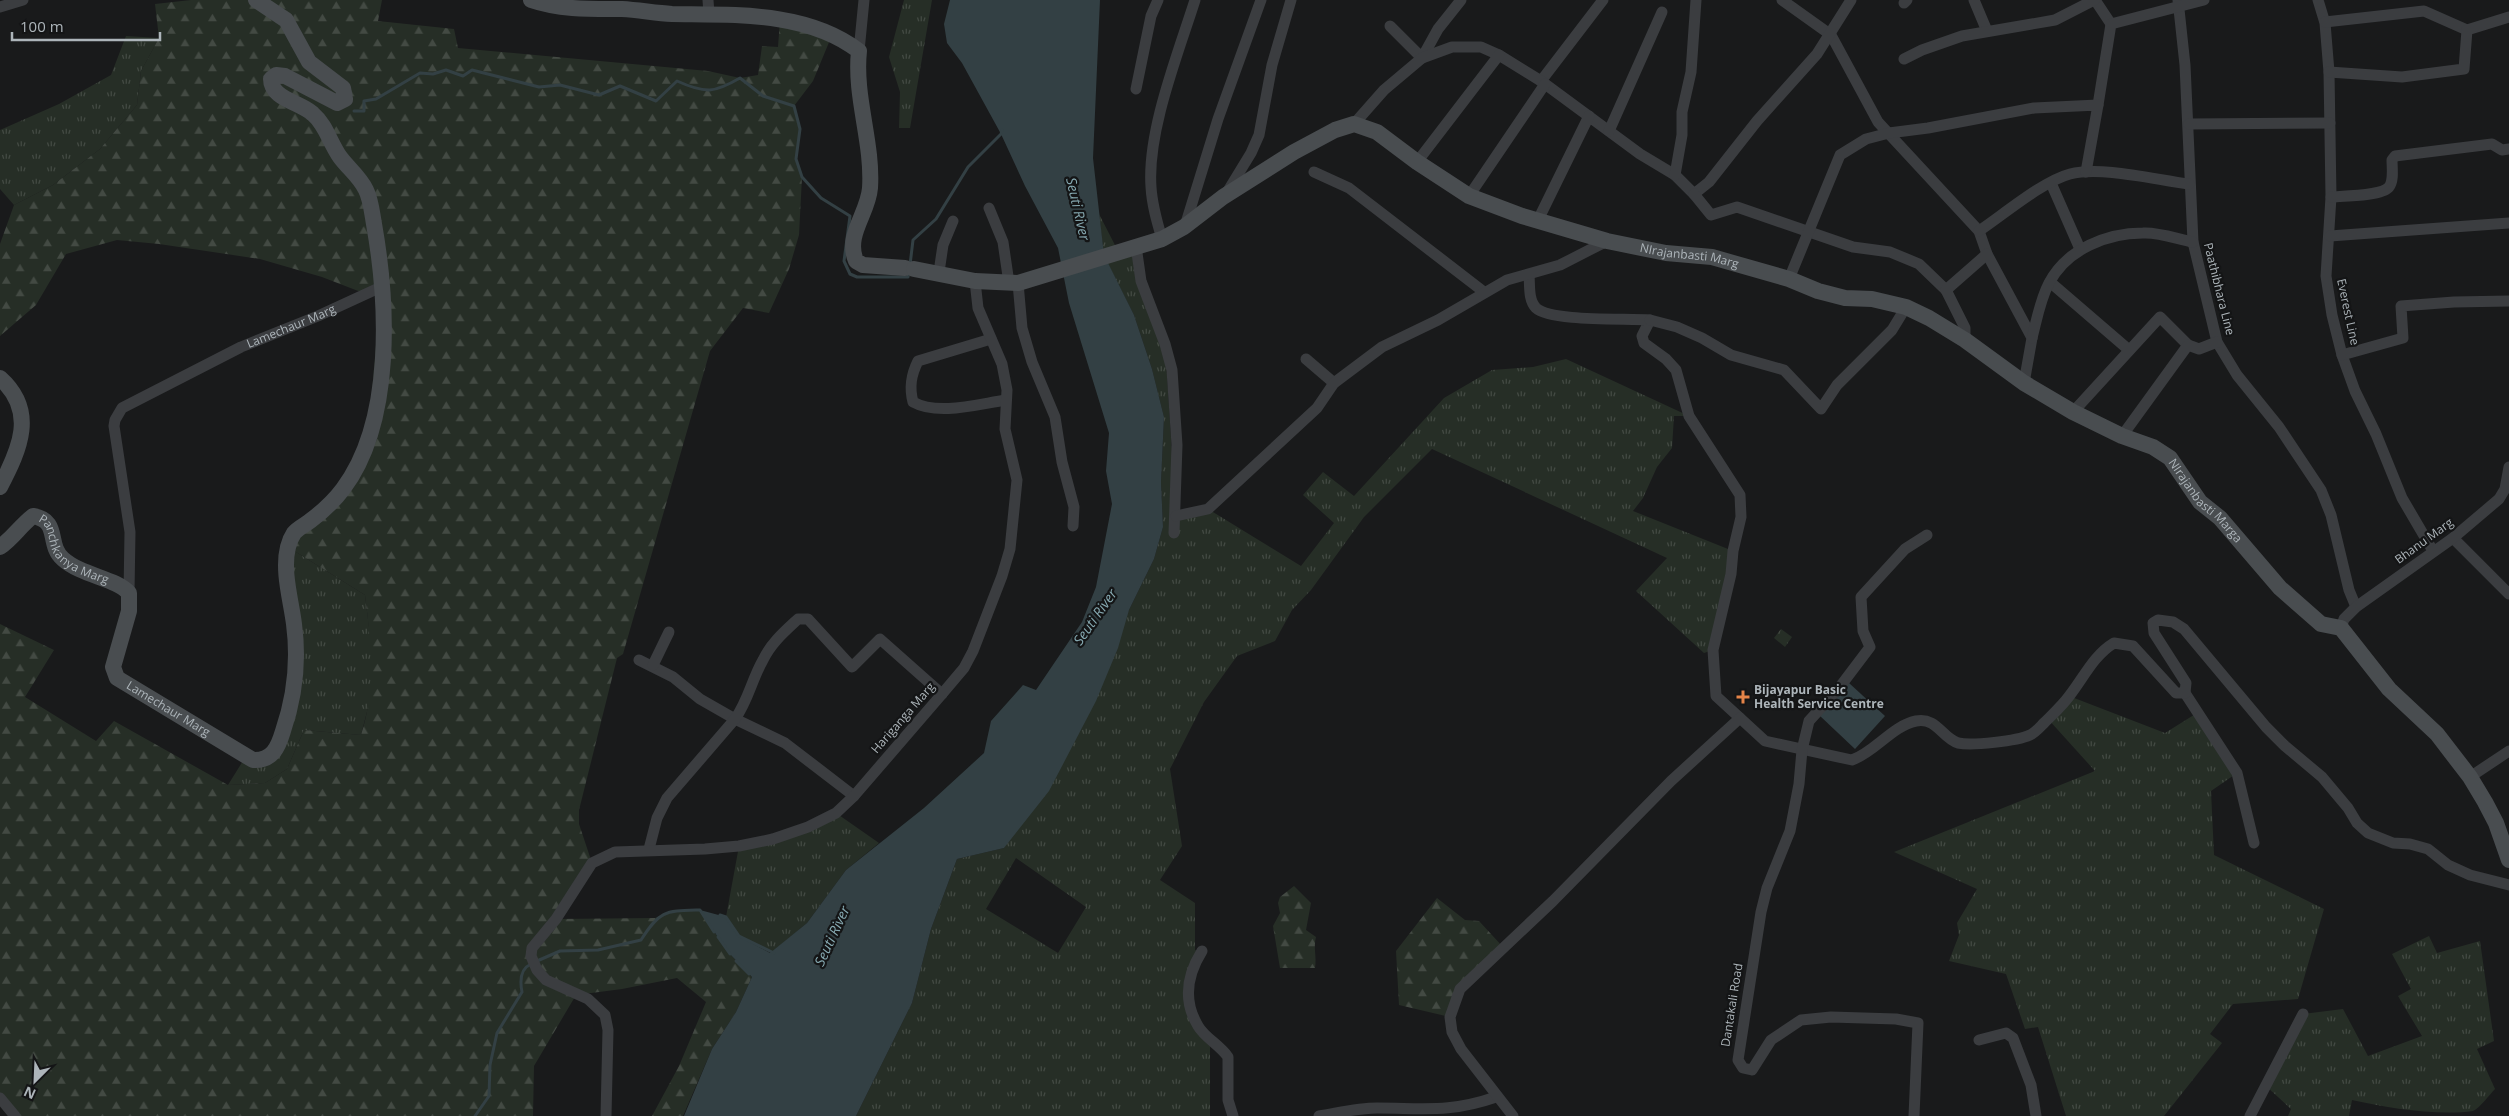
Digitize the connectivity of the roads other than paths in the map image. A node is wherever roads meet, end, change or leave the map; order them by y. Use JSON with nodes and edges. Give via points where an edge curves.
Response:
{"nodes":[{"id":1,"x":22,"y":0,"type":"edge"},
{"id":2,"x":256,"y":0,"type":"edge"},
{"id":3,"x":531,"y":0,"type":"edge"},
{"id":4,"x":864,"y":0,"type":"edge"},
{"id":5,"x":1158,"y":0,"type":"edge"},
{"id":6,"x":1195,"y":0,"type":"edge"},
{"id":7,"x":1261,"y":0,"type":"edge"},
{"id":8,"x":1291,"y":0,"type":"edge"},
{"id":9,"x":1461,"y":0,"type":"edge"},
{"id":10,"x":1603,"y":0,"type":"edge"},
{"id":11,"x":1696,"y":0,"type":"edge"},
{"id":12,"x":1782,"y":0,"type":"edge"},
{"id":13,"x":1851,"y":0,"type":"edge"},
{"id":14,"x":1974,"y":0,"type":"edge"},
{"id":15,"x":2095,"y":0,"type":"edge"},
{"id":16,"x":2204,"y":0,"type":"edge"},
{"id":17,"x":2318,"y":0,"type":"edge"},
{"id":18,"x":2179,"y":4,"type":"edge"},
{"id":19,"x":0,"y":7,"type":"edge"},
{"id":20,"x":708,"y":7,"type":"edge"},
{"id":21,"x":1662,"y":12,"type":"dead end"},
{"id":22,"x":2509,"y":17,"type":"edge"},
{"id":23,"x":2325,"y":22,"type":"junction"},
{"id":24,"x":2111,"y":24,"type":"junction"},
{"id":25,"x":1390,"y":26,"type":"dead end"},
{"id":26,"x":2467,"y":30,"type":"junction"},
{"id":27,"x":1987,"y":31,"type":"junction"},
{"id":28,"x":1831,"y":35,"type":"junction"},
{"id":29,"x":860,"y":51,"type":"junction"},
{"id":30,"x":1499,"y":55,"type":"junction"},
{"id":31,"x":1422,"y":58,"type":"junction"},
{"id":32,"x":1904,"y":59,"type":"dead end"},
{"id":33,"x":2329,"y":72,"type":"junction"},
{"id":34,"x":1543,"y":83,"type":"junction"},
{"id":35,"x":1136,"y":89,"type":"dead end"},
{"id":36,"x":2098,"y":105,"type":"junction"},
{"id":37,"x":1589,"y":116,"type":"junction"},
{"id":38,"x":2330,"y":123,"type":"junction"},
{"id":39,"x":1354,"y":124,"type":"junction"},
{"id":40,"x":2188,"y":124,"type":"junction"},
{"id":41,"x":1609,"y":131,"type":"junction"},
{"id":42,"x":1889,"y":133,"type":"junction"},
{"id":43,"x":2509,"y":149,"type":"edge"},
{"id":44,"x":1417,"y":162,"type":"junction"},
{"id":45,"x":1314,"y":172,"type":"dead end"},
{"id":46,"x":2086,"y":172,"type":"junction"},
{"id":47,"x":1675,"y":175,"type":"junction"},
{"id":48,"x":2051,"y":182,"type":"junction"},
{"id":49,"x":2189,"y":184,"type":"junction"},
{"id":50,"x":1694,"y":194,"type":"junction"},
{"id":51,"x":1469,"y":196,"type":"junction"},
{"id":52,"x":1223,"y":197,"type":"junction"},
{"id":53,"x":2331,"y":197,"type":"junction"},
{"id":54,"x":989,"y":208,"type":"dead end"},
{"id":55,"x":1538,"y":220,"type":"junction"},
{"id":56,"x":953,"y":221,"type":"dead end"},
{"id":57,"x":2509,"y":224,"type":"edge"},
{"id":58,"x":1184,"y":228,"type":"junction"},
{"id":59,"x":1979,"y":231,"type":"junction"},
{"id":60,"x":1809,"y":232,"type":"junction"},
{"id":61,"x":2330,"y":236,"type":"junction"},
{"id":62,"x":1162,"y":239,"type":"junction"},
{"id":63,"x":1607,"y":241,"type":"junction"},
{"id":64,"x":2193,"y":242,"type":"junction"},
{"id":65,"x":1136,"y":246,"type":"junction"},
{"id":66,"x":2080,"y":249,"type":"junction"},
{"id":67,"x":1987,"y":254,"type":"junction"},
{"id":68,"x":939,"y":272,"type":"junction"},
{"id":69,"x":1529,"y":275,"type":"junction"},
{"id":70,"x":1789,"y":279,"type":"junction"},
{"id":71,"x":975,"y":281,"type":"junction"},
{"id":72,"x":1019,"y":282,"type":"junction"},
{"id":73,"x":2050,"y":282,"type":"junction"},
{"id":74,"x":381,"y":287,"type":"junction"},
{"id":75,"x":1946,"y":290,"type":"junction"},
{"id":76,"x":1484,"y":292,"type":"junction"},
{"id":77,"x":2509,"y":301,"type":"edge"},
{"id":78,"x":1906,"y":307,"type":"junction"},
{"id":79,"x":1650,"y":320,"type":"junction"},
{"id":80,"x":2032,"y":338,"type":"junction"},
{"id":81,"x":991,"y":339,"type":"junction"},
{"id":82,"x":1965,"y":340,"type":"junction"},
{"id":83,"x":2217,"y":342,"type":"junction"},
{"id":84,"x":2188,"y":344,"type":"junction"},
{"id":85,"x":2129,"y":350,"type":"junction"},
{"id":86,"x":2342,"y":355,"type":"junction"},
{"id":87,"x":1306,"y":359,"type":"dead end"},
{"id":88,"x":0,"y":378,"type":"edge"},
{"id":89,"x":1334,"y":383,"type":"junction"},
{"id":90,"x":2024,"y":383,"type":"junction"},
{"id":91,"x":1006,"y":400,"type":"junction"},
{"id":92,"x":2073,"y":412,"type":"junction"},
{"id":93,"x":2122,"y":436,"type":"junction"},
{"id":94,"x":2509,"y":467,"type":"edge"},
{"id":95,"x":0,"y":486,"type":"edge"},
{"id":96,"x":1176,"y":516,"type":"junction"},
{"id":97,"x":1073,"y":526,"type":"dead end"},
{"id":98,"x":1174,"y":533,"type":"dead end"},
{"id":99,"x":1926,"y":535,"type":"dead end"},
{"id":100,"x":2453,"y":538,"type":"junction"},
{"id":101,"x":0,"y":547,"type":"edge"},
{"id":102,"x":2433,"y":551,"type":"junction"},
{"id":103,"x":129,"y":593,"type":"junction"},
{"id":104,"x":2509,"y":594,"type":"edge"},
{"id":105,"x":2356,"y":607,"type":"junction"},
{"id":106,"x":2340,"y":628,"type":"junction"},
{"id":107,"x":669,"y":632,"type":"dead end"},
{"id":108,"x":639,"y":660,"type":"dead end"},
{"id":109,"x":653,"y":665,"type":"junction"},
{"id":110,"x":2185,"y":693,"type":"junction"},
{"id":111,"x":942,"y":694,"type":"junction"},
{"id":112,"x":1740,"y":718,"type":"junction"},
{"id":113,"x":735,"y":719,"type":"junction"},
{"id":114,"x":1802,"y":750,"type":"junction"},
{"id":115,"x":2509,"y":751,"type":"edge"},
{"id":116,"x":2470,"y":777,"type":"junction"},
{"id":117,"x":854,"y":796,"type":"junction"},
{"id":118,"x":2254,"y":843,"type":"dead end"},
{"id":119,"x":649,"y":849,"type":"junction"},
{"id":120,"x":2509,"y":860,"type":"edge"},
{"id":121,"x":2509,"y":885,"type":"edge"},
{"id":122,"x":1202,"y":952,"type":"dead end"},
{"id":123,"x":2303,"y":1014,"type":"dead end"},
{"id":124,"x":1979,"y":1040,"type":"dead end"},
{"id":125,"x":1496,"y":1097,"type":"junction"},
{"id":126,"x":0,"y":1098,"type":"edge"},
{"id":127,"x":15,"y":1116,"type":"edge"},
{"id":128,"x":606,"y":1116,"type":"edge"},
{"id":129,"x":1233,"y":1116,"type":"edge"},
{"id":130,"x":1319,"y":1116,"type":"edge"},
{"id":131,"x":1513,"y":1116,"type":"edge"},
{"id":132,"x":1914,"y":1116,"type":"edge"},
{"id":133,"x":2036,"y":1116,"type":"edge"},
{"id":134,"x":2250,"y":1116,"type":"edge"}],
"edges":[{"from":1,"to":19,"type":"street"},
{"from":2,"to":74,"type":"street","name":"Lamechaur Marg","via":[[286,20],[310,62],[343,88],[345,99],[337,103],[285,76],[276,75],[271,79],[275,93],[314,114],[339,155],[367,191]]},
{"from":3,"to":20,"type":"street","via":[[571,8]]},
{"from":4,"to":29,"type":"street"},
{"from":5,"to":35,"type":"street","via":[[1151,16]]},
{"from":6,"to":62,"type":"street","via":[[1156,127],[1151,162],[1153,211]]},
{"from":7,"to":58,"type":"street","via":[[1218,119]]},
{"from":8,"to":52,"type":"street","via":[[1272,65],[1259,135]]},
{"from":9,"to":31,"type":"street","via":[[1438,29]]},
{"from":10,"to":34,"type":"street"},
{"from":11,"to":47,"type":"street","via":[[1691,72],[1682,112],[1682,135]]},
{"from":12,"to":28,"type":"street"},
{"from":13,"to":28,"type":"street"},
{"from":14,"to":27,"type":"street"},
{"from":15,"to":24,"type":"street"},
{"from":15,"to":27,"type":"street","via":[[2055,20]]},
{"from":16,"to":18,"type":"street"},
{"from":17,"to":23,"type":"street","name":"Everest Line"},
{"from":18,"to":24,"type":"street"},
{"from":18,"to":40,"type":"street","name":"Paathibhara Line"},
{"from":20,"to":29,"type":"street","via":[[821,30]]},
{"from":21,"to":41,"type":"street"},
{"from":22,"to":26,"type":"street"},
{"from":23,"to":26,"type":"street","via":[[2424,11]]},
{"from":23,"to":33,"type":"street","name":"Everest Line"},
{"from":24,"to":36,"type":"street"},
{"from":25,"to":31,"type":"street"},
{"from":26,"to":33,"type":"street","via":[[2464,69],[2402,77]]},
{"from":27,"to":32,"type":"street","via":[[1962,36]]},
{"from":28,"to":42,"type":"street","via":[[1878,122]]},
{"from":28,"to":50,"type":"street","via":[[1709,182]]},
{"from":29,"to":68,"type":"street","via":[[857,72],[870,167],[870,190],[853,238],[853,253],[856,261],[864,264]]},
{"from":30,"to":31,"type":"street","via":[[1481,48],[1452,47]]},
{"from":30,"to":34,"type":"street"},
{"from":30,"to":44,"type":"street"},
{"from":31,"to":39,"type":"street","via":[[1384,90]]},
{"from":33,"to":38,"type":"street","name":"Everest Line"},
{"from":34,"to":37,"type":"street"},
{"from":34,"to":51,"type":"street"},
{"from":36,"to":42,"type":"street","via":[[2034,108]]},
{"from":36,"to":46,"type":"street"},
{"from":37,"to":41,"type":"street"},
{"from":37,"to":55,"type":"street"},
{"from":38,"to":40,"type":"street"},
{"from":38,"to":53,"type":"street","name":"Everest Line"},
{"from":39,"to":44,"type":"street","name":"NIrajanbasti Marg","via":[[1377,132]]},
{"from":39,"to":52,"type":"street","via":[[1335,130],[1294,152]]},
{"from":40,"to":49,"type":"street","name":"Paathibhara Line"},
{"from":41,"to":47,"type":"street"},
{"from":42,"to":59,"type":"street"},
{"from":42,"to":60,"type":"street","via":[[1866,139],[1840,155]]},
{"from":43,"to":53,"type":"street","via":[[2502,150],[2492,144],[2396,156],[2392,160],[2392,180],[2388,188],[2381,192]]},
{"from":44,"to":51,"type":"street","name":"NIrajanbasti Marg"},
{"from":45,"to":76,"type":"street","via":[[1349,188]]},
{"from":46,"to":48,"type":"street"},
{"from":46,"to":49,"type":"street"},
{"from":47,"to":50,"type":"street"},
{"from":48,"to":59,"type":"street"},
{"from":48,"to":66,"type":"street"},
{"from":49,"to":64,"type":"street","name":"Paathibhara Line"},
{"from":50,"to":60,"type":"street","via":[[1711,215],[1737,207]]},
{"from":51,"to":55,"type":"street","name":"NIrajanbasti Marg"},
{"from":52,"to":58,"type":"street"},
{"from":53,"to":61,"type":"street","name":"Everest Line"},
{"from":54,"to":72,"type":"street"},
{"from":55,"to":63,"type":"street","name":"NIrajanbasti Marg"},
{"from":56,"to":68,"type":"street","via":[[943,246]]},
{"from":57,"to":61,"type":"street"},
{"from":58,"to":62,"type":"street"},
{"from":59,"to":67,"type":"street"},
{"from":60,"to":70,"type":"street"},
{"from":60,"to":75,"type":"street","via":[[1853,248],[1890,252],[1919,264]]},
{"from":61,"to":86,"type":"street","name":"Everest Line","via":[[2326,276]]},
{"from":62,"to":65,"type":"street"},
{"from":63,"to":69,"type":"street","via":[[1560,265]]},
{"from":63,"to":70,"type":"street","name":"NIrajanbasti Marg","via":[[1666,253],[1712,257]]},
{"from":64,"to":66,"type":"street","via":[[2145,232],[2120,235]]},
{"from":64,"to":83,"type":"street","name":"Paathibhara Line"},
{"from":65,"to":72,"type":"street"},
{"from":65,"to":96,"type":"street","via":[[1141,280],[1166,344],[1172,370],[1177,445]]},
{"from":66,"to":73,"type":"street"},
{"from":67,"to":75,"type":"street"},
{"from":67,"to":80,"type":"street"},
{"from":68,"to":71,"type":"street"},
{"from":69,"to":76,"type":"street","via":[[1507,280]]},
{"from":69,"to":79,"type":"street","via":[[1531,298],[1536,308],[1548,314]]},
{"from":70,"to":78,"type":"street","name":"NIrajanbasti Marg","via":[[1844,298],[1872,299]]},
{"from":71,"to":72,"type":"street"},
{"from":71,"to":81,"type":"street","name":"Hariganga Marg","via":[[978,308]]},
{"from":72,"to":97,"type":"street","via":[[1022,328],[1055,417],[1074,507]]},
{"from":73,"to":80,"type":"street"},
{"from":73,"to":85,"type":"street"},
{"from":74,"to":103,"type":"street","name":"Lamechaur Marg","via":[[242,347],[122,408],[114,426],[130,532]]},
{"from":74,"to":103,"type":"street","name":"Lamechaur Marg","via":[[384,348],[376,409],[368,438],[344,488],[326,509],[294,532],[288,547],[296,684],[279,744],[268,758],[253,760],[117,678],[112,667],[129,611]]},
{"from":75,"to":82,"type":"street","via":[[1965,328]]},
{"from":76,"to":89,"type":"street","via":[[1438,320],[1382,346]]},
{"from":77,"to":86,"type":"street","via":[[2401,306],[2403,338]]},
{"from":78,"to":79,"type":"street","via":[[1882,341],[1836,385],[1821,409],[1784,370],[1731,355],[1677,327]]},
{"from":78,"to":82,"type":"street","name":"NIrajanbasti Marg"},
{"from":79,"to":112,"type":"street","via":[[1642,336],[1644,343],[1676,370],[1689,416],[1740,495],[1731,574],[1713,650],[1716,696]]},
{"from":80,"to":90,"type":"street"},
{"from":81,"to":91,"type":"street","name":"Hariganga Marg","via":[[1002,364]]},
{"from":81,"to":91,"type":"street","via":[[918,361],[911,374],[910,392],[913,402],[923,408]]},
{"from":82,"to":90,"type":"street","name":"NIrajanbasti Marg"},
{"from":83,"to":84,"type":"street","via":[[2199,349]]},
{"from":83,"to":105,"type":"street","name":"Paathibhara Line","via":[[2237,375],[2279,427],[2321,490]]},
{"from":84,"to":85,"type":"street","via":[[2160,317]]},
{"from":84,"to":93,"type":"street"},
{"from":85,"to":92,"type":"street"},
{"from":86,"to":102,"type":"street","name":"Everest Line","via":[[2402,498]]},
{"from":87,"to":89,"type":"street"},
{"from":88,"to":95,"type":"street","via":[[11,388],[23,421],[19,446]]},
{"from":89,"to":96,"type":"street","via":[[1317,408],[1208,510]]},
{"from":90,"to":92,"type":"street","name":"NIrajanbasti Marga"},
{"from":91,"to":111,"type":"street","name":"Hariganga Marg","via":[[1005,429],[1017,480],[1010,549],[973,651],[964,668]]},
{"from":92,"to":93,"type":"street","name":"NIrajanbasti Marga"},
{"from":93,"to":106,"type":"street","name":"NIrajanbasti Marga","via":[[2153,446],[2170,458],[2200,502],[2220,518],[2280,588],[2320,624]]},
{"from":94,"to":100,"type":"street","name":"Bhanu Marg","via":[[2506,489],[2499,499]]},
{"from":96,"to":98,"type":"street"},
{"from":99,"to":114,"type":"street","via":[[1905,549],[1861,597],[1863,631],[1870,647],[1809,721]]},
{"from":100,"to":102,"type":"street","name":"Bhanu Marg"},
{"from":100,"to":104,"type":"street"},
{"from":101,"to":103,"type":"street","name":"Panchkanya Marg","via":[[33,516],[43,518],[51,527],[56,552],[66,562]]},
{"from":102,"to":105,"type":"street","name":"Bhanu Marg"},
{"from":105,"to":106,"type":"street","name":"Bhanu Marg"},
{"from":106,"to":116,"type":"street","via":[[2389,690],[2437,734]]},
{"from":107,"to":109,"type":"street"},
{"from":108,"to":109,"type":"street"},
{"from":109,"to":113,"type":"street","via":[[700,699]]},
{"from":110,"to":114,"type":"street","via":[[2176,693],[2133,646],[2114,643],[2101,651],[2069,696],[2031,735],[2014,740],[1959,743],[1931,722],[1918,721],[1906,725],[1866,755],[1852,760]]},
{"from":110,"to":118,"type":"street","via":[[2237,773]]},
{"from":110,"to":121,"type":"street","via":[[2186,683],[2154,633],[2153,623],[2158,620],[2173,622],[2184,629],[2266,727],[2322,777],[2368,833],[2393,843],[2428,850],[2448,865],[2470,875]]},
{"from":111,"to":113,"type":"street","via":[[880,639],[852,667],[808,618],[798,619],[763,659]]},
{"from":111,"to":117,"type":"street","name":"Hariganga Marg"},
{"from":112,"to":114,"type":"street","via":[[1765,741]]},
{"from":112,"to":125,"type":"street","via":[[1671,781],[1460,989],[1450,1017],[1452,1032]]},
{"from":113,"to":117,"type":"street","via":[[785,743]]},
{"from":113,"to":119,"type":"street","via":[[667,798],[657,818]]},
{"from":114,"to":132,"type":"street","name":"Dantakali Road","via":[[1790,832],[1767,888],[1761,912],[1738,1060],[1744,1068],[1752,1070],[1770,1040],[1801,1020],[1896,1018],[1918,1023]]},
{"from":115,"to":116,"type":"street"},
{"from":116,"to":120,"type":"street","via":[[2496,823]]},
{"from":117,"to":119,"type":"street","name":"Hariganga Marg","via":[[836,813],[774,839],[704,849]]},
{"from":119,"to":128,"type":"street","name":"Hariganga Marg","via":[[615,852],[592,863],[556,919],[532,948],[536,970],[555,984],[588,999],[605,1015],[608,1030]]},
{"from":122,"to":129,"type":"street","via":[[1188,981],[1188,994],[1198,1027],[1228,1057],[1228,1100]]},
{"from":123,"to":134,"type":"street"},
{"from":124,"to":133,"type":"street","via":[[2006,1033],[2013,1038],[2031,1085]]},
{"from":125,"to":130,"type":"street","via":[[1439,1110],[1376,1108]]},
{"from":125,"to":131,"type":"street"},
{"from":126,"to":127,"type":"street"}]}
